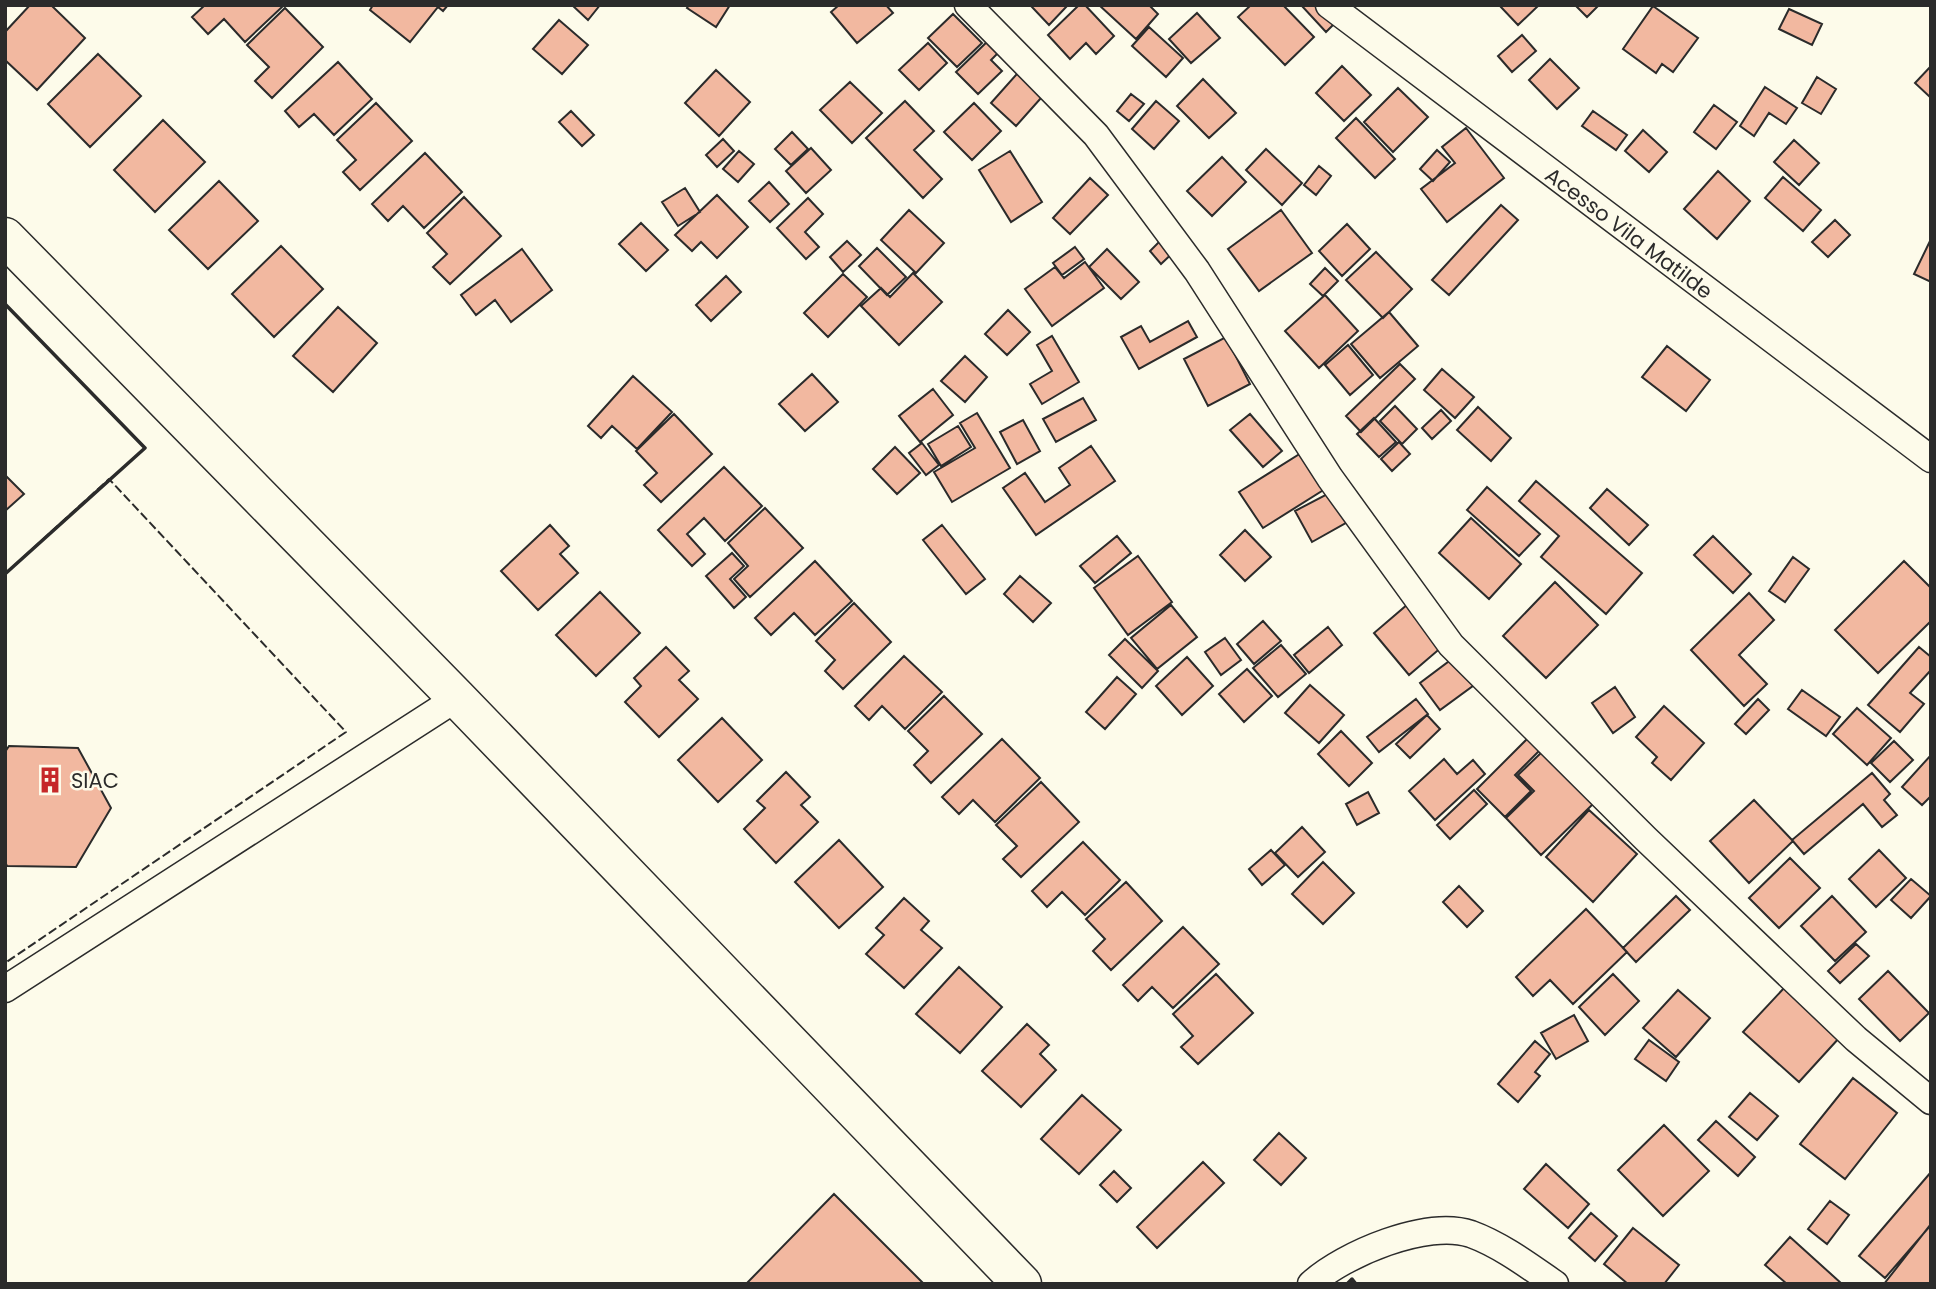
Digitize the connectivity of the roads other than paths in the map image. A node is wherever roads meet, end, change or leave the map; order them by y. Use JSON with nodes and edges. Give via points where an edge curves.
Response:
{"nodes":[{"id":1,"x":968,"y":5,"type":"edge"},
{"id":2,"x":1329,"y":5,"type":"edge"},
{"id":3,"x":5,"y":237,"type":"edge"},
{"id":4,"x":1931,"y":459,"type":"edge"},
{"id":5,"x":457,"y":698,"type":"junction"},
{"id":6,"x":5,"y":989,"type":"edge"},
{"id":7,"x":1931,"y":1101,"type":"edge"},
{"id":8,"x":1022,"y":1284,"type":"edge"},
{"id":9,"x":1311,"y":1284,"type":"edge"},
{"id":10,"x":1555,"y":1284,"type":"edge"}],
"edges":[{"from":1,"to":7,"type":"street","via":[[1096,135],[1197,271],[1330,478],[1451,645],[1856,1039]]},
{"from":2,"to":4,"type":"street","name":"Acesso Vila Matilde"},
{"from":3,"to":5,"type":"main road"},
{"from":5,"to":6,"type":"street"},
{"from":5,"to":8,"type":"main road"},
{"from":9,"to":10,"type":"street","via":[[1372,1247],[1429,1230],[1470,1234]]}]}
